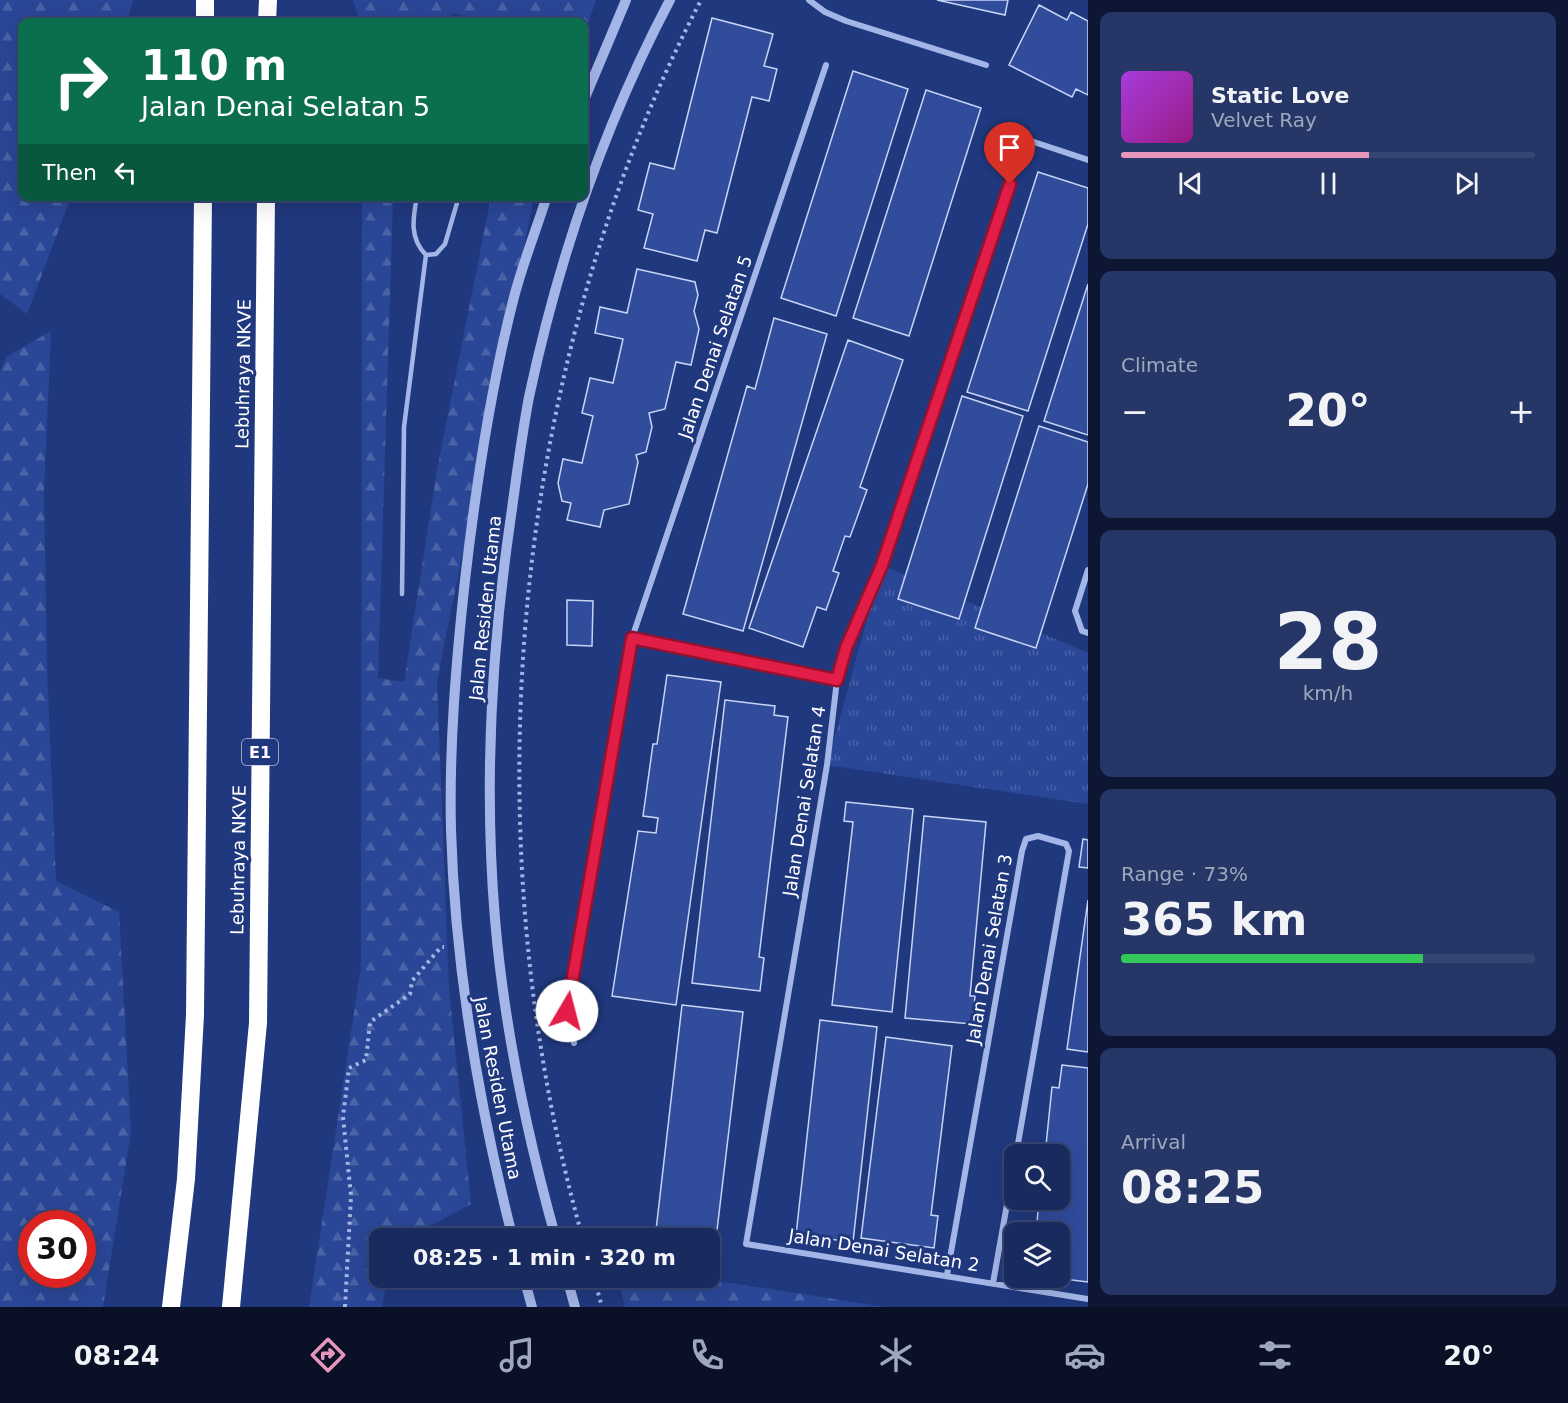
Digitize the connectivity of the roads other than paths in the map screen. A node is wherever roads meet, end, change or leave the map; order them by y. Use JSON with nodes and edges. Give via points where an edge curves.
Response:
{"nodes":[{"id":1,"x":205,"y":0,"type":"edge"},
{"id":2,"x":268,"y":0,"type":"edge"},
{"id":3,"x":626,"y":0,"type":"edge"},
{"id":4,"x":670,"y":0,"type":"edge"},
{"id":5,"x":809,"y":0,"type":"edge"},
{"id":6,"x":205,"y":18,"type":"edge"},
{"id":7,"x":267,"y":18,"type":"edge"},
{"id":8,"x":826,"y":64,"type":"dead end"},
{"id":9,"x":986,"y":65,"type":"dead end"},
{"id":10,"x":588,"y":90,"type":"edge"},
{"id":11,"x":1088,"y":160,"type":"edge"},
{"id":12,"x":588,"y":193,"type":"edge"},
{"id":13,"x":203,"y":201,"type":"edge"},
{"id":14,"x":266,"y":201,"type":"edge"},
{"id":15,"x":416,"y":201,"type":"edge"},
{"id":16,"x":458,"y":201,"type":"edge"},
{"id":17,"x":545,"y":201,"type":"edge"},
{"id":18,"x":585,"y":201,"type":"edge"},
{"id":19,"x":426,"y":255,"type":"junction"},
{"id":20,"x":1088,"y":570,"type":"edge"},
{"id":21,"x":402,"y":594,"type":"dead end"},
{"id":22,"x":1088,"y":633,"type":"edge"},
{"id":23,"x":632,"y":638,"type":"junction"},
{"id":24,"x":837,"y":680,"type":"junction"},
{"id":25,"x":574,"y":1042,"type":"dead end"},
{"id":26,"x":1018,"y":1144,"type":"edge"},
{"id":27,"x":1006,"y":1210,"type":"edge"},
{"id":28,"x":510,"y":1228,"type":"edge"},
{"id":29,"x":553,"y":1228,"type":"edge"},
{"id":30,"x":746,"y":1244,"type":"joint"},
{"id":31,"x":947,"y":1275,"type":"junction"},
{"id":32,"x":993,"y":1283,"type":"junction"},
{"id":33,"x":527,"y":1288,"type":"edge"},
{"id":34,"x":570,"y":1288,"type":"edge"},
{"id":35,"x":1088,"y":1299,"type":"edge"},
{"id":36,"x":171,"y":1307,"type":"edge"},
{"id":37,"x":231,"y":1307,"type":"edge"},
{"id":38,"x":532,"y":1307,"type":"edge"},
{"id":39,"x":575,"y":1307,"type":"edge"}],
"edges":[{"from":1,"to":6,"type":"highway"},
{"from":2,"to":7,"type":"highway"},
{"from":3,"to":10,"type":"street"},
{"from":4,"to":12,"type":"street","name":"Jalan Residen Utama"},
{"from":5,"to":9,"type":"street","via":[[846,21]]},
{"from":8,"to":23,"type":"street","name":"Jalan Denai Selatan 5"},
{"from":11,"to":24,"type":"street","name":"Jalan Denai Selatan 4","via":[[1025,139],[882,565],[846,648]]},
{"from":13,"to":36,"type":"highway","via":[[195,1015],[186,1179]]},
{"from":14,"to":37,"type":"highway","name":"Lebuhraya NKVE","number":"E1","via":[[258,1023]]},
{"from":15,"to":19,"type":"lane","via":[[412,222],[417,246]]},
{"from":16,"to":19,"type":"lane","via":[[445,244],[436,254]]},
{"from":17,"to":28,"type":"street","name":"Jalan Residen Utama","via":[[514,296],[475,495],[455,668],[451,748],[451,831],[463,987]]},
{"from":18,"to":29,"type":"street","name":"Jalan Residen Utama","via":[[555,291],[529,398],[498,606],[491,702],[495,917],[504,994],[523,1105]]},
{"from":19,"to":21,"type":"lane","via":[[404,427]]},
{"from":20,"to":22,"type":"street","via":[[1075,611],[1082,631]]},
{"from":23,"to":24,"type":"street"},
{"from":23,"to":25,"type":"street","name":"Jalan Denai Selatan 5","via":[[571,981],[567,1011]]},
{"from":24,"to":30,"type":"street","name":"Jalan Denai Selatan 4","via":[[827,765]]},
{"from":26,"to":31,"type":"street","name":"Jalan Denai Selatan 3","via":[[1069,851],[1066,844],[1038,836],[1026,839],[1022,851]]},
{"from":27,"to":32,"type":"street"},
{"from":30,"to":31,"type":"street","name":"Jalan Denai Selatan 2"},
{"from":31,"to":32,"type":"street","name":"Jalan Denai Selatan 2"},
{"from":32,"to":35,"type":"street","name":"Jalan Denai Selatan 2"},
{"from":33,"to":38,"type":"street"},
{"from":34,"to":39,"type":"street"}]}
